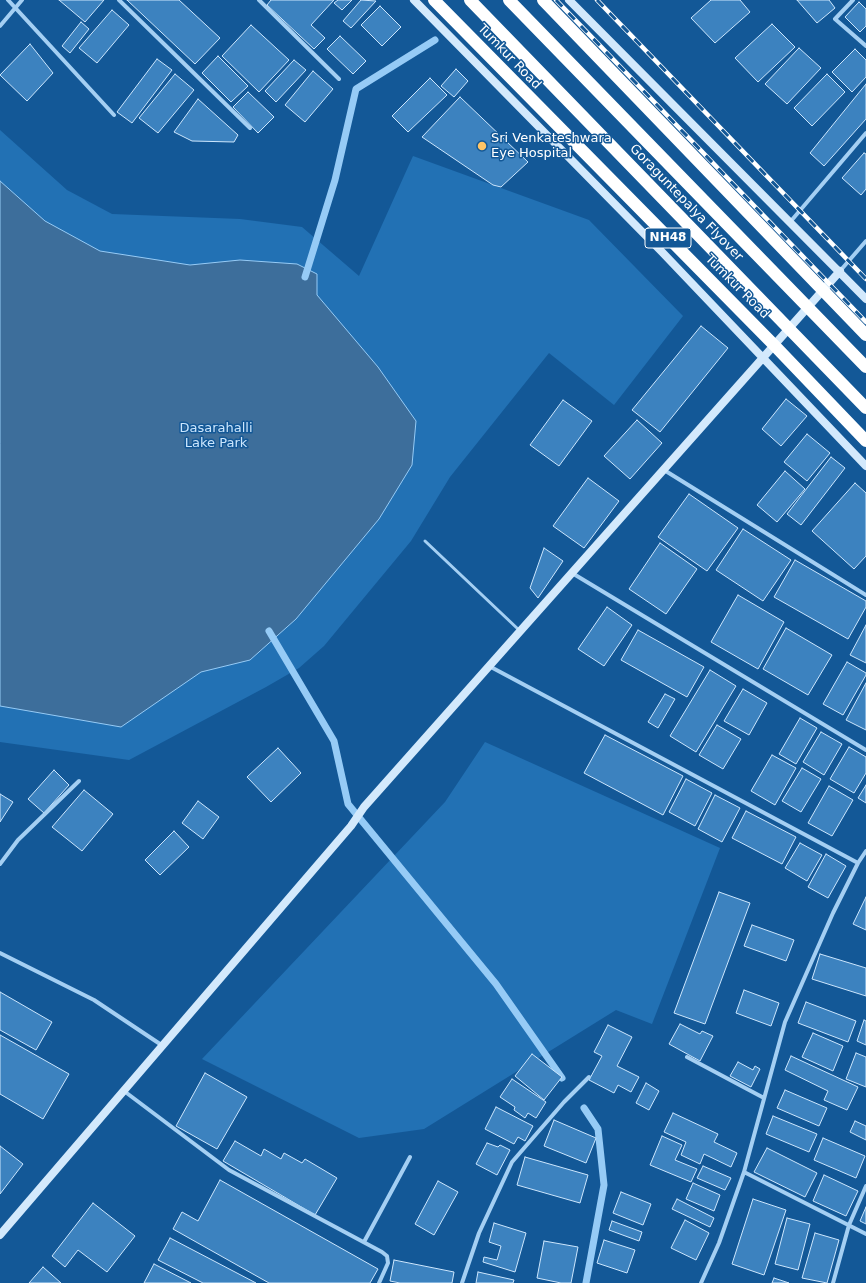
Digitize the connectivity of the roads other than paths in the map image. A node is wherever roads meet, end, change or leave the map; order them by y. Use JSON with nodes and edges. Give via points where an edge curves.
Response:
{"nodes":[{"id":1,"x":8,"y":0,"type":"edge"},
{"id":2,"x":22,"y":0,"type":"edge"},
{"id":3,"x":119,"y":0,"type":"edge"},
{"id":4,"x":259,"y":0,"type":"edge"},
{"id":5,"x":414,"y":0,"type":"edge"},
{"id":6,"x":434,"y":0,"type":"edge"},
{"id":7,"x":470,"y":0,"type":"edge"},
{"id":8,"x":509,"y":0,"type":"edge"},
{"id":9,"x":543,"y":0,"type":"edge"},
{"id":10,"x":569,"y":0,"type":"edge"},
{"id":11,"x":853,"y":0,"type":"edge"},
{"id":12,"x":16,"y":7,"type":"junction"},
{"id":13,"x":0,"y":26,"type":"edge"},
{"id":14,"x":866,"y":46,"type":"edge"},
{"id":15,"x":339,"y":79,"type":"dead end"},
{"id":16,"x":114,"y":115,"type":"dead end"},
{"id":17,"x":250,"y":128,"type":"dead end"},
{"id":18,"x":866,"y":132,"type":"edge"},
{"id":19,"x":791,"y":221,"type":"junction"},
{"id":20,"x":866,"y":241,"type":"edge"},
{"id":21,"x":840,"y":271,"type":"junction"},
{"id":22,"x":822,"y":291,"type":"junction"},
{"id":23,"x":866,"y":299,"type":"edge"},
{"id":24,"x":866,"y":335,"type":"edge"},
{"id":25,"x":774,"y":344,"type":"junction"},
{"id":26,"x":762,"y":358,"type":"junction"},
{"id":27,"x":866,"y":367,"type":"edge"},
{"id":28,"x":866,"y":408,"type":"edge"},
{"id":29,"x":866,"y":441,"type":"edge"},
{"id":30,"x":866,"y":466,"type":"edge"},
{"id":31,"x":663,"y":469,"type":"junction"},
{"id":32,"x":424,"y":541,"type":"dead end"},
{"id":33,"x":572,"y":573,"type":"junction"},
{"id":34,"x":866,"y":596,"type":"edge"},
{"id":35,"x":520,"y":631,"type":"junction"},
{"id":36,"x":489,"y":666,"type":"junction"},
{"id":37,"x":866,"y":750,"type":"edge"},
{"id":38,"x":79,"y":781,"type":"dead end"},
{"id":39,"x":866,"y":851,"type":"edge"},
{"id":40,"x":858,"y":863,"type":"junction"},
{"id":41,"x":0,"y":864,"type":"edge"},
{"id":42,"x":0,"y":953,"type":"edge"},
{"id":43,"x":163,"y":1046,"type":"junction"},
{"id":44,"x":687,"y":1057,"type":"dead end"},
{"id":45,"x":589,"y":1077,"type":"dead end"},
{"id":46,"x":124,"y":1091,"type":"junction"},
{"id":47,"x":764,"y":1098,"type":"junction"},
{"id":48,"x":410,"y":1158,"type":"dead end"},
{"id":49,"x":744,"y":1172,"type":"junction"},
{"id":50,"x":866,"y":1186,"type":"edge"},
{"id":51,"x":849,"y":1225,"type":"junction"},
{"id":52,"x":866,"y":1234,"type":"edge"},
{"id":53,"x":0,"y":1235,"type":"edge"},
{"id":54,"x":364,"y":1242,"type":"junction"},
{"id":55,"x":379,"y":1283,"type":"edge"},
{"id":56,"x":462,"y":1283,"type":"edge"},
{"id":57,"x":701,"y":1283,"type":"edge"},
{"id":58,"x":832,"y":1283,"type":"edge"}],
"edges":[{"from":1,"to":12,"type":"street"},
{"from":2,"to":12,"type":"street"},
{"from":3,"to":17,"type":"street"},
{"from":4,"to":15,"type":"street"},
{"from":5,"to":26,"type":"street"},
{"from":6,"to":25,"type":"highway","name":"Tumkur Road","number":"NH48"},
{"from":7,"to":28,"type":"highway","name":"Goraguntepalya Flyover","bridge":true},
{"from":8,"to":27,"type":"highway","name":"Goraguntepalya Flyover","bridge":true},
{"from":9,"to":22,"type":"highway"},
{"from":10,"to":19,"type":"street"},
{"from":11,"to":14,"type":"street","via":[[835,19]]},
{"from":12,"to":13,"type":"street"},
{"from":12,"to":16,"type":"street"},
{"from":18,"to":19,"type":"street"},
{"from":19,"to":21,"type":"street"},
{"from":20,"to":21,"type":"street"},
{"from":21,"to":22,"type":"street"},
{"from":21,"to":23,"type":"street"},
{"from":22,"to":24,"type":"highway"},
{"from":22,"to":25,"type":"street"},
{"from":25,"to":26,"type":"street"},
{"from":25,"to":29,"type":"highway","name":"Tumkur Road","number":"NH48"},
{"from":26,"to":30,"type":"street"},
{"from":26,"to":31,"type":"street"},
{"from":31,"to":33,"type":"street"},
{"from":31,"to":34,"type":"street"},
{"from":32,"to":35,"type":"lane"},
{"from":33,"to":35,"type":"street"},
{"from":33,"to":37,"type":"street"},
{"from":35,"to":36,"type":"street"},
{"from":36,"to":40,"type":"street"},
{"from":36,"to":43,"type":"street","via":[[364,807],[352,826]]},
{"from":38,"to":41,"type":"street","via":[[18,840]]},
{"from":39,"to":40,"type":"street"},
{"from":40,"to":47,"type":"street","via":[[785,1022]]},
{"from":42,"to":43,"type":"street","via":[[94,1000]]},
{"from":43,"to":46,"type":"street"},
{"from":44,"to":47,"type":"street"},
{"from":45,"to":56,"type":"street","via":[[512,1162],[479,1233]]},
{"from":46,"to":53,"type":"street"},
{"from":46,"to":54,"type":"street","via":[[228,1170]]},
{"from":47,"to":49,"type":"street"},
{"from":48,"to":54,"type":"street"},
{"from":49,"to":51,"type":"street"},
{"from":49,"to":57,"type":"street","via":[[719,1243]]},
{"from":50,"to":51,"type":"street"},
{"from":51,"to":52,"type":"street"},
{"from":51,"to":58,"type":"street"},
{"from":54,"to":55,"type":"street","via":[[387,1256],[388,1263]]}]}
